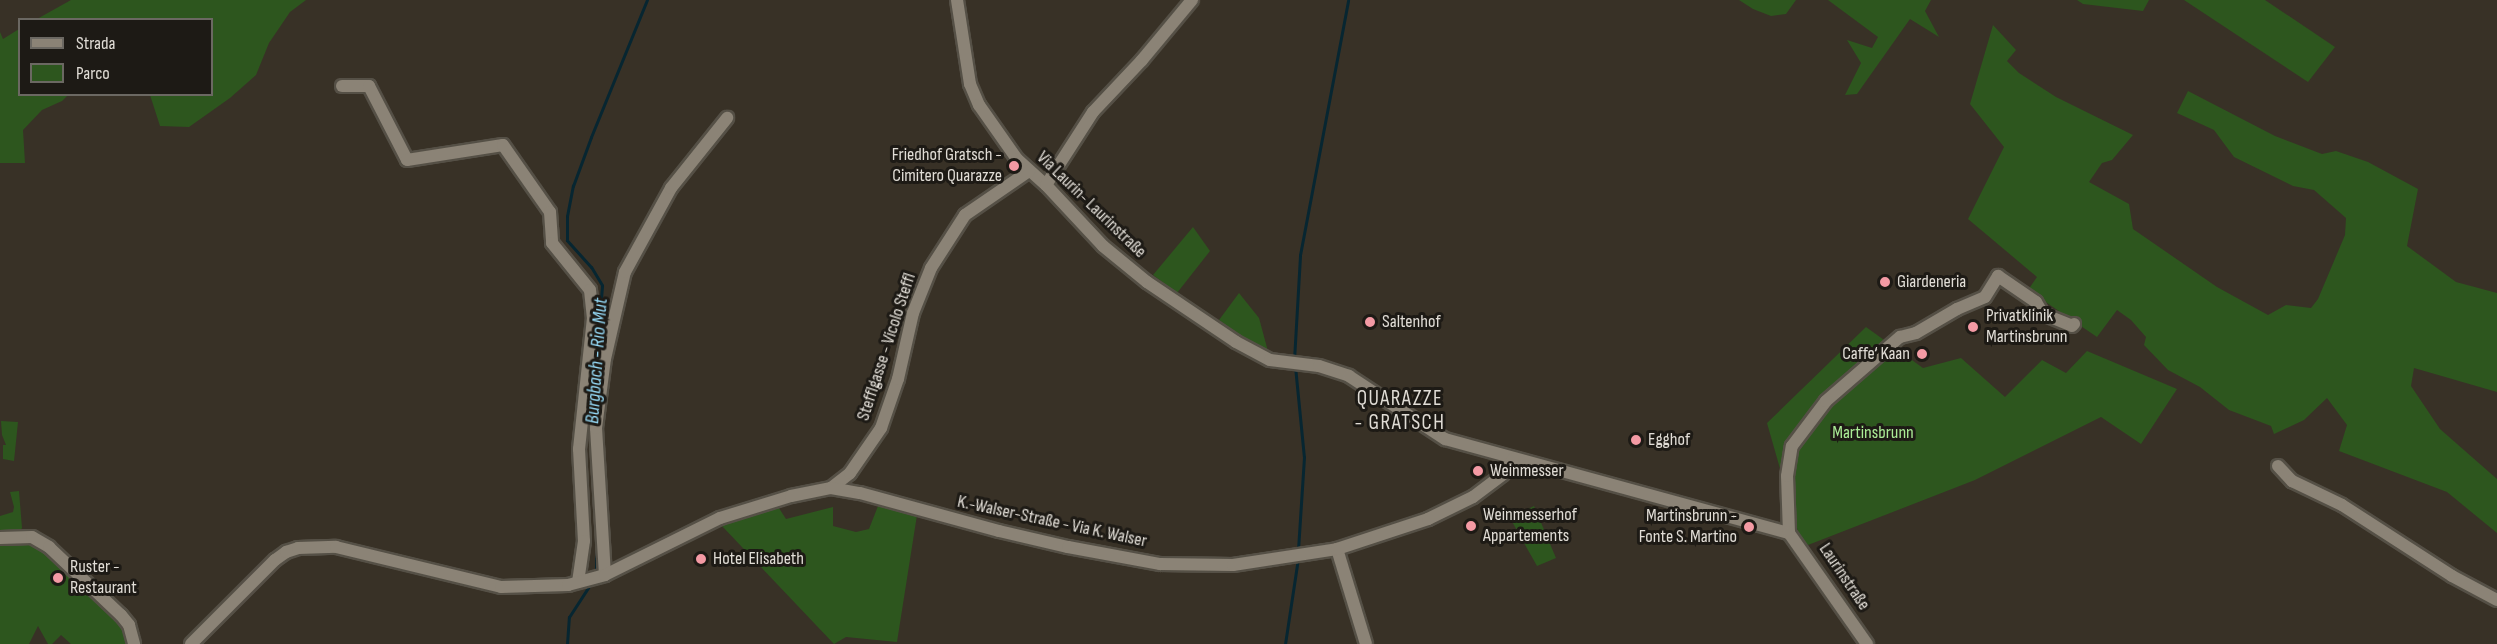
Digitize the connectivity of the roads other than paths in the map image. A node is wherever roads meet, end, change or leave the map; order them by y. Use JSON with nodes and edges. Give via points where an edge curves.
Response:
{"nodes":[{"id":1,"x":957,"y":0,"type":"edge"},
{"id":2,"x":1192,"y":0,"type":"edge"},
{"id":3,"x":342,"y":86,"type":"dead end"},
{"id":4,"x":727,"y":118,"type":"dead end"},
{"id":5,"x":1029,"y":171,"type":"junction"},
{"id":6,"x":1046,"y":185,"type":"junction"},
{"id":7,"x":2074,"y":324,"type":"dead end"},
{"id":8,"x":1512,"y":459,"type":"junction"},
{"id":9,"x":2278,"y":466,"type":"dead end"},
{"id":10,"x":831,"y":488,"type":"junction"},
{"id":11,"x":1789,"y":532,"type":"junction"},
{"id":12,"x":0,"y":538,"type":"edge"},
{"id":13,"x":1337,"y":549,"type":"junction"},
{"id":14,"x":605,"y":575,"type":"junction"},
{"id":15,"x":578,"y":582,"type":"junction"},
{"id":16,"x":2497,"y":600,"type":"edge"},
{"id":17,"x":134,"y":644,"type":"edge"},
{"id":18,"x":191,"y":644,"type":"edge"},
{"id":19,"x":1366,"y":644,"type":"edge"},
{"id":20,"x":1867,"y":644,"type":"edge"}],
"edges":[{"from":1,"to":5,"type":"street","name":"Via Laurin- Laurinstraße","via":[[970,84],[979,105]]},
{"from":2,"to":6,"type":"street","via":[[1093,112]]},
{"from":3,"to":15,"type":"street","via":[[369,86],[407,160],[503,145],[550,212],[552,243],[590,290],[593,318],[579,449],[584,541]]},
{"from":4,"to":14,"type":"street","via":[[671,188],[625,272],[604,359],[596,428]]},
{"from":5,"to":6,"type":"street","name":"Via Laurin- Laurinstraße"},
{"from":5,"to":10,"type":"street","name":"Stefflgasse - Vicolo Steffl","via":[[965,215],[937,259],[913,313],[898,379],[881,428],[850,473]]},
{"from":6,"to":8,"type":"street","name":"Via Laurin- Laurinstraße","via":[[1103,246],[1147,282],[1236,342],[1270,360],[1319,366],[1349,376],[1445,439]]},
{"from":7,"to":11,"type":"street","via":[[2043,314],[2036,302],[1998,276],[1985,297],[1900,338],[1826,401],[1792,446],[1787,476]]},
{"from":8,"to":11,"type":"street","name":"Via Laurin- Laurinstraße"},
{"from":8,"to":13,"type":"street","name":"K.-Walser-Straße - Via K. Walser","via":[[1503,474],[1464,501],[1428,519]]},
{"from":9,"to":16,"type":"street","via":[[2292,481],[2342,505],[2452,576]]},
{"from":10,"to":13,"type":"street","name":"K.-Walser-Straße - Via K. Walser","via":[[860,492],[1010,534],[1160,564],[1233,565]]},
{"from":10,"to":14,"type":"street","name":"K.-Walser-Straße - Via K. Walser","via":[[720,518]]},
{"from":11,"to":20,"type":"street","name":"Laurinstraße"},
{"from":12,"to":17,"type":"street","via":[[33,537],[49,547],[121,615],[129,625]]},
{"from":13,"to":19,"type":"street"},
{"from":14,"to":15,"type":"street","name":"K.-Walser-Straße - Via K. Walser"},
{"from":15,"to":18,"type":"street","name":"K.-Walser-Straße - Via K. Walser","via":[[501,587],[336,548],[298,548],[275,560]]}]}
